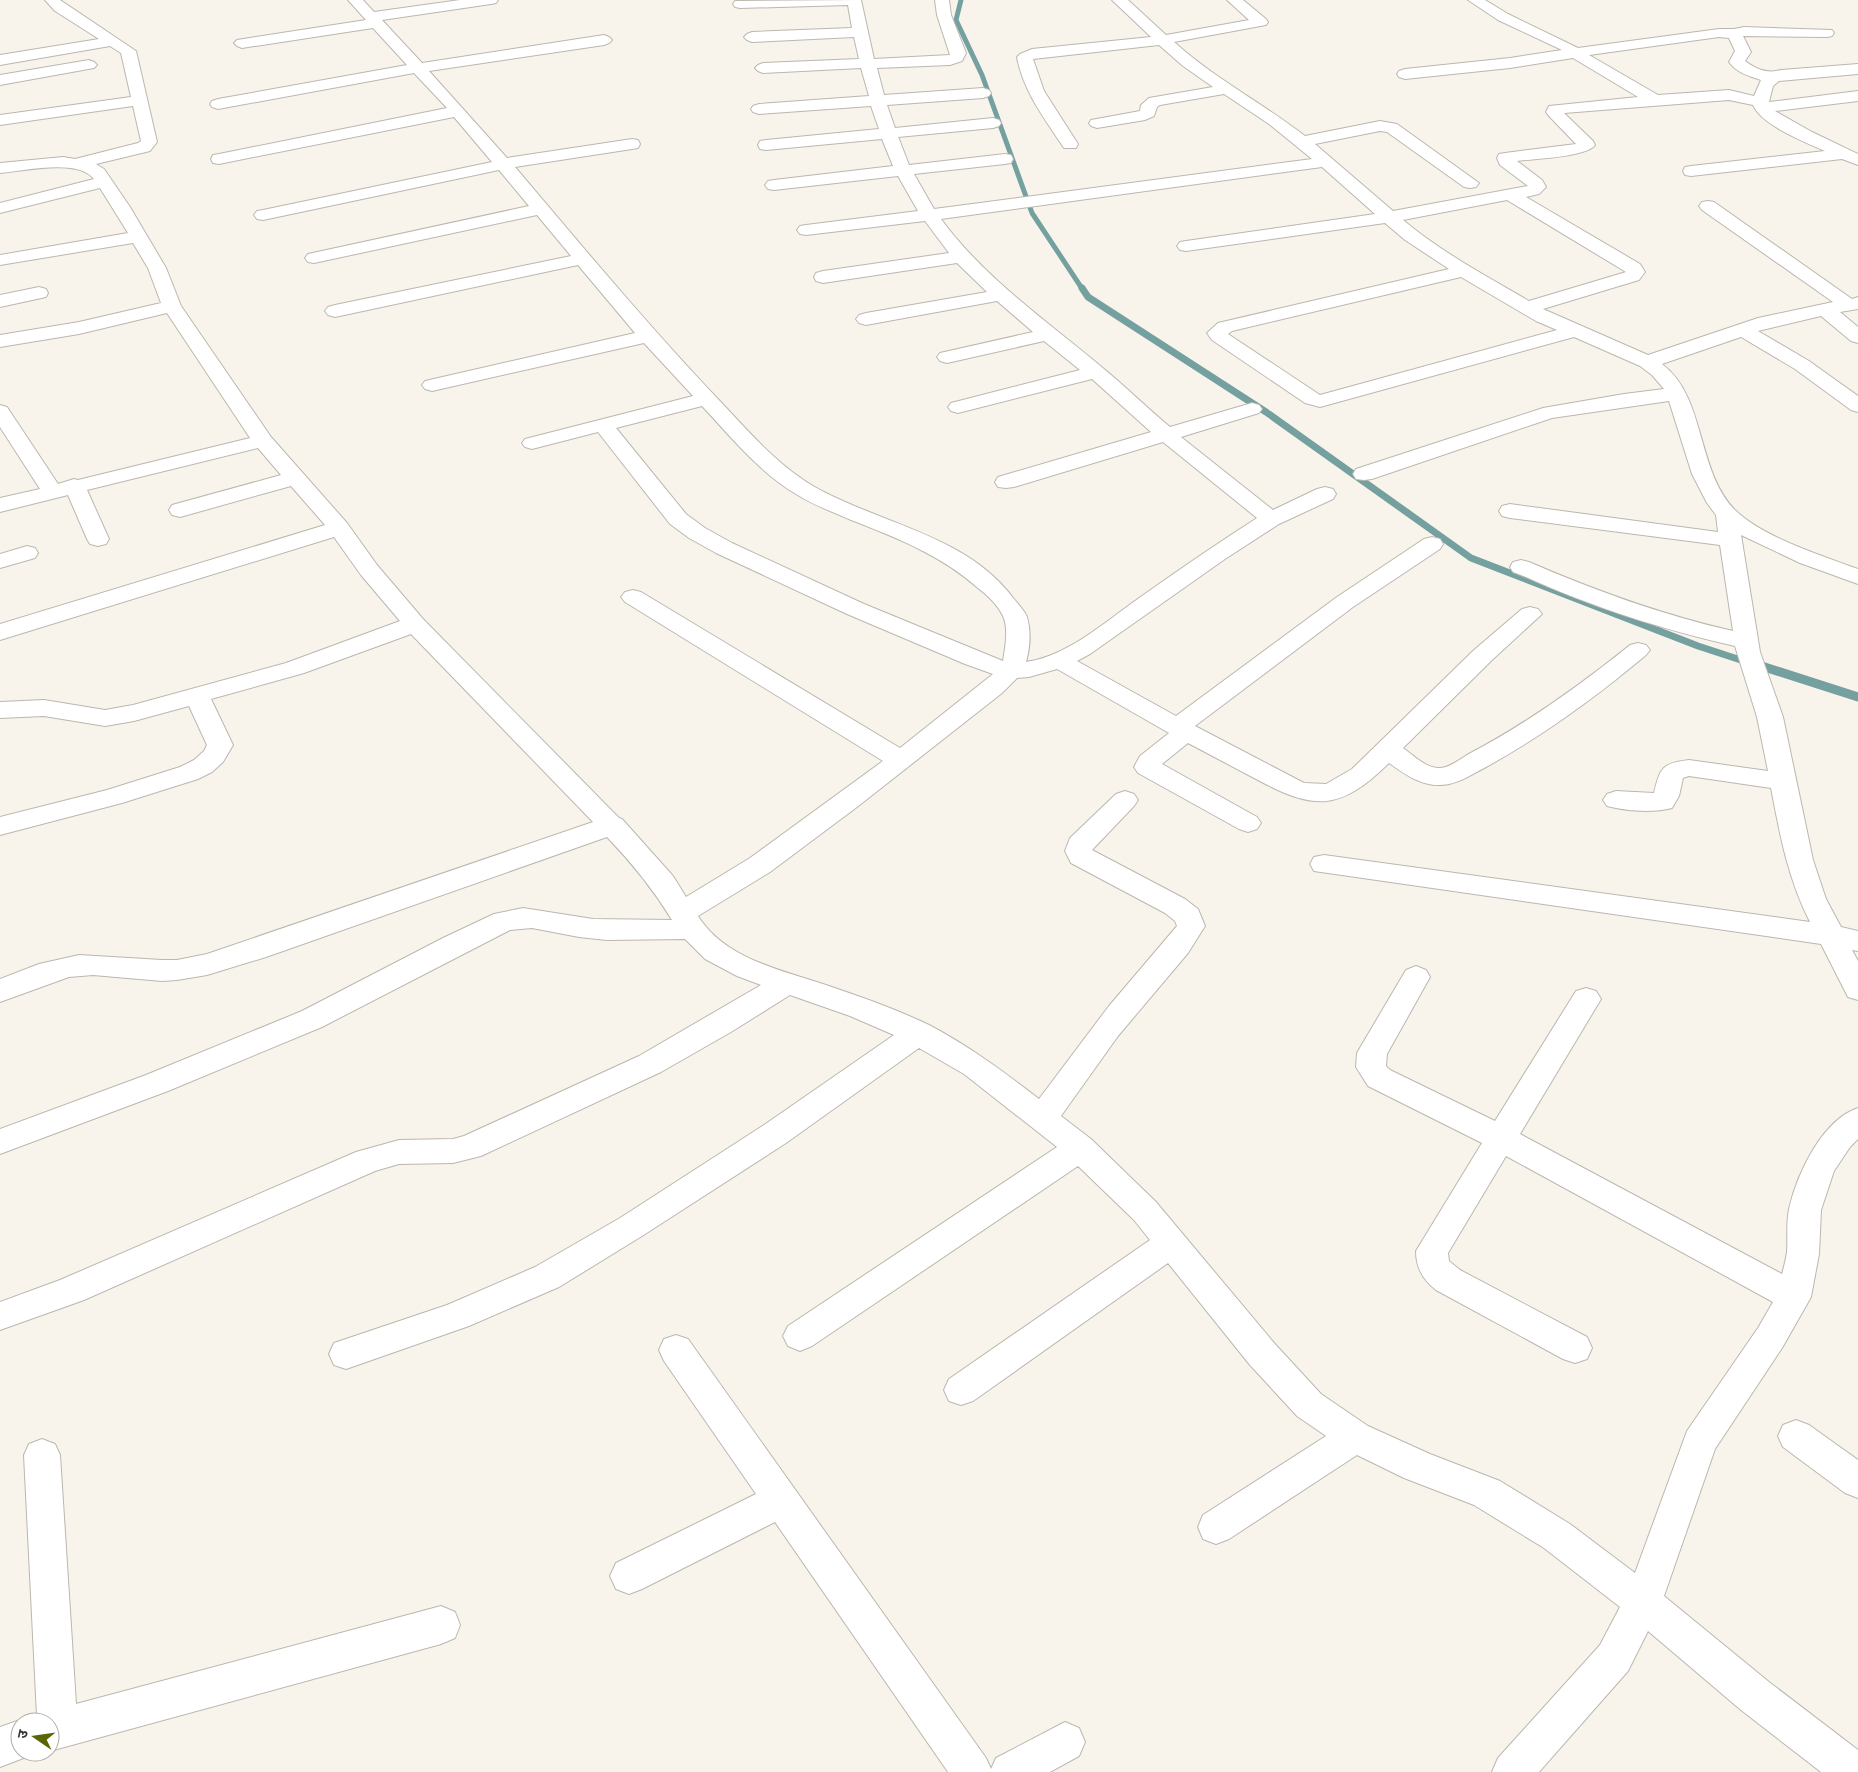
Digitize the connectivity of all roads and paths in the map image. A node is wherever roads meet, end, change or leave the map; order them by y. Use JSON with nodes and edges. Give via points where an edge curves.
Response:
{"nodes":[{"id":1,"x":52,"y":0,"type":"edge"},
{"id":2,"x":355,"y":0,"type":"edge"},
{"id":3,"x":492,"y":0,"type":"edge"},
{"id":4,"x":854,"y":0,"type":"edge"},
{"id":5,"x":942,"y":0,"type":"edge"},
{"id":6,"x":1118,"y":0,"type":"edge"},
{"id":7,"x":1234,"y":0,"type":"edge"},
{"id":8,"x":1475,"y":0,"type":"edge"},
{"id":9,"x":740,"y":4,"type":"dead end"},
{"id":10,"x":374,"y":20,"type":"junction"},
{"id":11,"x":861,"y":32,"type":"junction"},
{"id":12,"x":1827,"y":33,"type":"dead end"},
{"id":13,"x":1735,"y":34,"type":"junction"},
{"id":14,"x":752,"y":37,"type":"dead end"},
{"id":15,"x":604,"y":40,"type":"dead end"},
{"id":16,"x":1161,"y":40,"type":"junction"},
{"id":17,"x":113,"y":41,"type":"junction"},
{"id":18,"x":242,"y":44,"type":"dead end"},
{"id":19,"x":1578,"y":53,"type":"junction"},
{"id":20,"x":0,"y":60,"type":"edge"},
{"id":21,"x":90,"y":65,"type":"dead end"},
{"id":22,"x":868,"y":65,"type":"junction"},
{"id":23,"x":418,"y":68,"type":"junction"},
{"id":24,"x":763,"y":68,"type":"dead end"},
{"id":25,"x":1858,"y":70,"type":"edge"},
{"id":26,"x":1405,"y":74,"type":"dead end"},
{"id":27,"x":1771,"y":78,"type":"junction"},
{"id":28,"x":0,"y":80,"type":"edge"},
{"id":29,"x":1226,"y":89,"type":"junction"},
{"id":30,"x":983,"y":92,"type":"dead end"},
{"id":31,"x":1858,"y":96,"type":"edge"},
{"id":32,"x":140,"y":100,"type":"junction"},
{"id":33,"x":877,"y":100,"type":"junction"},
{"id":34,"x":1655,"y":100,"type":"junction"},
{"id":35,"x":218,"y":104,"type":"dead end"},
{"id":36,"x":1761,"y":105,"type":"junction"},
{"id":37,"x":758,"y":109,"type":"dead end"},
{"id":38,"x":458,"y":111,"type":"junction"},
{"id":39,"x":0,"y":120,"type":"edge"},
{"id":40,"x":993,"y":123,"type":"dead end"},
{"id":41,"x":1098,"y":123,"type":"dead end"},
{"id":42,"x":886,"y":132,"type":"junction"},
{"id":43,"x":1301,"y":142,"type":"junction"},
{"id":44,"x":632,"y":144,"type":"dead end"},
{"id":45,"x":766,"y":144,"type":"dead end"},
{"id":46,"x":1070,"y":144,"type":"dead end"},
{"id":47,"x":1842,"y":154,"type":"junction"},
{"id":48,"x":219,"y":159,"type":"dead end"},
{"id":49,"x":1005,"y":159,"type":"dead end"},
{"id":50,"x":1858,"y":160,"type":"edge"},
{"id":51,"x":1325,"y":162,"type":"junction"},
{"id":52,"x":78,"y":163,"type":"junction"},
{"id":53,"x":504,"y":164,"type":"junction"},
{"id":54,"x":0,"y":168,"type":"edge"},
{"id":55,"x":904,"y":170,"type":"junction"},
{"id":56,"x":1691,"y":171,"type":"dead end"},
{"id":57,"x":104,"y":182,"type":"junction"},
{"id":58,"x":1470,"y":183,"type":"dead end"},
{"id":59,"x":774,"y":185,"type":"dead end"},
{"id":60,"x":1511,"y":195,"type":"junction"},
{"id":61,"x":1708,"y":206,"type":"dead end"},
{"id":62,"x":0,"y":208,"type":"edge"},
{"id":63,"x":541,"y":209,"type":"junction"},
{"id":64,"x":263,"y":215,"type":"dead end"},
{"id":65,"x":929,"y":215,"type":"junction"},
{"id":66,"x":1388,"y":217,"type":"junction"},
{"id":67,"x":806,"y":230,"type":"dead end"},
{"id":68,"x":138,"y":237,"type":"junction"},
{"id":69,"x":1186,"y":246,"type":"dead end"},
{"id":70,"x":960,"y":257,"type":"junction"},
{"id":71,"x":314,"y":258,"type":"dead end"},
{"id":72,"x":581,"y":259,"type":"junction"},
{"id":73,"x":0,"y":260,"type":"edge"},
{"id":74,"x":1464,"y":271,"type":"junction"},
{"id":75,"x":823,"y":277,"type":"dead end"},
{"id":76,"x":39,"y":293,"type":"dead end"},
{"id":77,"x":1001,"y":295,"type":"junction"},
{"id":78,"x":0,"y":301,"type":"edge"},
{"id":79,"x":1854,"y":304,"type":"edge"},
{"id":80,"x":172,"y":306,"type":"junction"},
{"id":81,"x":1527,"y":308,"type":"junction"},
{"id":82,"x":1825,"y":310,"type":"junction"},
{"id":83,"x":335,"y":311,"type":"dead end"},
{"id":84,"x":866,"y":319,"type":"dead end"},
{"id":85,"x":1743,"y":330,"type":"junction"},
{"id":86,"x":1575,"y":331,"type":"junction"},
{"id":87,"x":1048,"y":334,"type":"junction"},
{"id":88,"x":648,"y":336,"type":"junction"},
{"id":89,"x":1858,"y":337,"type":"edge"},
{"id":90,"x":0,"y":341,"type":"edge"},
{"id":91,"x":947,"y":357,"type":"dead end"},
{"id":92,"x":1647,"y":362,"type":"junction"},
{"id":93,"x":1096,"y":372,"type":"junction"},
{"id":94,"x":432,"y":385,"type":"dead end"},
{"id":95,"x":1677,"y":394,"type":"junction"},
{"id":96,"x":706,"y":399,"type":"junction"},
{"id":97,"x":1858,"y":406,"type":"edge"},
{"id":98,"x":958,"y":407,"type":"dead end"},
{"id":99,"x":1252,"y":409,"type":"dead end"},
{"id":100,"x":0,"y":411,"type":"edge"},
{"id":101,"x":603,"y":425,"type":"junction"},
{"id":102,"x":1167,"y":435,"type":"junction"},
{"id":103,"x":263,"y":440,"type":"junction"},
{"id":104,"x":532,"y":443,"type":"dead end"},
{"id":105,"x":1364,"y":474,"type":"dead end"},
{"id":106,"x":295,"y":478,"type":"junction"},
{"id":107,"x":1006,"y":482,"type":"dead end"},
{"id":108,"x":74,"y":485,"type":"junction"},
{"id":109,"x":52,"y":491,"type":"junction"},
{"id":110,"x":1325,"y":494,"type":"dead end"},
{"id":111,"x":0,"y":504,"type":"edge"},
{"id":112,"x":180,"y":510,"type":"dead end"},
{"id":113,"x":1510,"y":511,"type":"dead end"},
{"id":114,"x":1727,"y":515,"type":"junction"},
{"id":115,"x":1271,"y":519,"type":"junction"},
{"id":116,"x":339,"y":528,"type":"junction"},
{"id":117,"x":98,"y":540,"type":"dead end"},
{"id":118,"x":1731,"y":540,"type":"junction"},
{"id":119,"x":1432,"y":544,"type":"dead end"},
{"id":120,"x":27,"y":553,"type":"dead end"},
{"id":121,"x":0,"y":561,"type":"edge"},
{"id":122,"x":1520,"y":567,"type":"dead end"},
{"id":123,"x":1858,"y":577,"type":"edge"},
{"id":124,"x":633,"y":597,"type":"dead end"},
{"id":125,"x":1530,"y":614,"type":"dead end"},
{"id":126,"x":416,"y":624,"type":"junction"},
{"id":127,"x":0,"y":634,"type":"edge"},
{"id":128,"x":1638,"y":650,"type":"dead end"},
{"id":129,"x":1750,"y":655,"type":"junction"},
{"id":130,"x":1060,"y":660,"type":"junction"},
{"id":131,"x":1011,"y":670,"type":"junction"},
{"id":132,"x":216,"y":691,"type":"junction"},
{"id":133,"x":0,"y":710,"type":"edge"},
{"id":134,"x":1182,"y":730,"type":"junction"},
{"id":135,"x":1387,"y":749,"type":"junction"},
{"id":136,"x":899,"y":760,"type":"junction"},
{"id":137,"x":1782,"y":781,"type":"junction"},
{"id":138,"x":1125,"y":800,"type":"dead end"},
{"id":139,"x":1616,"y":800,"type":"dead end"},
{"id":140,"x":1248,"y":823,"type":"dead end"},
{"id":141,"x":613,"y":825,"type":"junction"},
{"id":142,"x":0,"y":826,"type":"edge"},
{"id":143,"x":1324,"y":864,"type":"dead end"},
{"id":144,"x":687,"y":921,"type":"junction"},
{"id":145,"x":1829,"y":934,"type":"junction"},
{"id":146,"x":1858,"y":941,"type":"edge"},
{"id":147,"x":1416,"y":977,"type":"dead end"},
{"id":148,"x":787,"y":983,"type":"junction"},
{"id":149,"x":1858,"y":989,"type":"edge"},
{"id":150,"x":0,"y":991,"type":"edge"},
{"id":151,"x":1586,"y":998,"type":"dead end"},
{"id":152,"x":918,"y":1032,"type":"junction"},
{"id":153,"x":1042,"y":1119,"type":"junction"},
{"id":154,"x":1858,"y":1120,"type":"edge"},
{"id":155,"x":1500,"y":1138,"type":"junction"},
{"id":156,"x":0,"y":1142,"type":"edge"},
{"id":157,"x":1080,"y":1148,"type":"junction"},
{"id":158,"x":1171,"y":1243,"type":"junction"},
{"id":159,"x":1794,"y":1297,"type":"junction"},
{"id":160,"x":0,"y":1316,"type":"edge"},
{"id":161,"x":800,"y":1336,"type":"dead end"},
{"id":162,"x":1575,"y":1348,"type":"dead end"},
{"id":163,"x":676,"y":1350,"type":"dead end"},
{"id":164,"x":346,"y":1354,"type":"dead end"},
{"id":165,"x":960,"y":1390,"type":"dead end"},
{"id":166,"x":1796,"y":1436,"type":"dead end"},
{"id":167,"x":1354,"y":1437,"type":"junction"},
{"id":168,"x":42,"y":1455,"type":"dead end"},
{"id":169,"x":1858,"y":1481,"type":"edge"},
{"id":170,"x":781,"y":1500,"type":"junction"},
{"id":171,"x":1216,"y":1527,"type":"dead end"},
{"id":172,"x":630,"y":1576,"type":"dead end"},
{"id":173,"x":1643,"y":1602,"type":"junction"},
{"id":174,"x":441,"y":1625,"type":"dead end"},
{"id":175,"x":53,"y":1712,"type":"edge"},
{"id":176,"x":60,"y":1728,"type":"edge"},
{"id":177,"x":1065,"y":1742,"type":"dead end"},
{"id":178,"x":1514,"y":1770,"type":"edge"},
{"id":179,"x":972,"y":1772,"type":"edge"},
{"id":180,"x":1010,"y":1772,"type":"edge"},
{"id":181,"x":1854,"y":1772,"type":"edge"}],
"edges":[{"from":1,"to":17,"type":"street"},
{"from":2,"to":10,"type":"street"},
{"from":3,"to":10,"type":"street"},
{"from":4,"to":9,"type":"street"},
{"from":4,"to":11,"type":"street"},
{"from":5,"to":22,"type":"street","via":[[957,58]]},
{"from":6,"to":16,"type":"street"},
{"from":7,"to":16,"type":"street","via":[[1261,22]]},
{"from":8,"to":19,"type":"street","via":[[1487,9]]},
{"from":10,"to":18,"type":"street"},
{"from":10,"to":23,"type":"street"},
{"from":11,"to":14,"type":"street"},
{"from":11,"to":22,"type":"street"},
{"from":12,"to":13,"type":"street","via":[[1744,31]]},
{"from":13,"to":19,"type":"street","via":[[1719,33]]},
{"from":13,"to":27,"type":"street","via":[[1743,52],[1737,62],[1747,70]]},
{"from":15,"to":23,"type":"street"},
{"from":16,"to":29,"type":"street"},
{"from":16,"to":46,"type":"street","via":[[1025,57],[1026,72],[1033,86]]},
{"from":17,"to":20,"type":"street"},
{"from":17,"to":32,"type":"street","via":[[128,51]]},
{"from":19,"to":26,"type":"street","via":[[1510,64]]},
{"from":19,"to":34,"type":"street"},
{"from":21,"to":28,"type":"street"},
{"from":22,"to":24,"type":"street"},
{"from":22,"to":33,"type":"street"},
{"from":23,"to":35,"type":"street"},
{"from":23,"to":38,"type":"street"},
{"from":25,"to":27,"type":"street"},
{"from":27,"to":36,"type":"street","via":[[1766,82]]},
{"from":29,"to":41,"type":"street","via":[[1154,101],[1145,115]]},
{"from":29,"to":43,"type":"street"},
{"from":30,"to":33,"type":"street"},
{"from":31,"to":36,"type":"street"},
{"from":32,"to":39,"type":"street"},
{"from":32,"to":52,"type":"street","via":[[147,145]]},
{"from":33,"to":37,"type":"street"},
{"from":33,"to":42,"type":"street"},
{"from":34,"to":36,"type":"street","via":[[1729,95]]},
{"from":34,"to":60,"type":"street","via":[[1554,110],[1587,145],[1508,156],[1506,161],[1537,187]]},
{"from":36,"to":47,"type":"street","via":[[1779,121]]},
{"from":38,"to":48,"type":"street"},
{"from":38,"to":53,"type":"street"},
{"from":40,"to":42,"type":"street"},
{"from":42,"to":45,"type":"street"},
{"from":42,"to":55,"type":"street"},
{"from":43,"to":51,"type":"street"},
{"from":43,"to":58,"type":"street","via":[[1380,126],[1391,127]]},
{"from":44,"to":53,"type":"street"},
{"from":47,"to":50,"type":"street"},
{"from":47,"to":56,"type":"street"},
{"from":49,"to":55,"type":"street"},
{"from":51,"to":65,"type":"street"},
{"from":51,"to":66,"type":"street"},
{"from":52,"to":54,"type":"street"},
{"from":52,"to":57,"type":"street","via":[[98,173]]},
{"from":53,"to":63,"type":"street"},
{"from":53,"to":64,"type":"street"},
{"from":55,"to":59,"type":"street"},
{"from":55,"to":65,"type":"street"},
{"from":57,"to":62,"type":"street"},
{"from":57,"to":68,"type":"street"},
{"from":60,"to":66,"type":"street"},
{"from":60,"to":81,"type":"street","via":[[1636,272],[1632,276]]},
{"from":61,"to":79,"type":"street"},
{"from":63,"to":71,"type":"street"},
{"from":63,"to":72,"type":"street"},
{"from":65,"to":67,"type":"street"},
{"from":65,"to":70,"type":"street"},
{"from":66,"to":69,"type":"street"},
{"from":66,"to":74,"type":"street"},
{"from":68,"to":73,"type":"street"},
{"from":68,"to":80,"type":"street","via":[[157,268]]},
{"from":70,"to":75,"type":"street"},
{"from":70,"to":77,"type":"street"},
{"from":72,"to":83,"type":"street"},
{"from":72,"to":88,"type":"street"},
{"from":74,"to":81,"type":"street"},
{"from":74,"to":86,"type":"street","via":[[1225,327],[1218,333],[1312,399],[1320,401]]},
{"from":76,"to":78,"type":"street"},
{"from":77,"to":84,"type":"street"},
{"from":77,"to":87,"type":"street"},
{"from":79,"to":82,"type":"street"},
{"from":80,"to":90,"type":"street","via":[[79,328]]},
{"from":80,"to":103,"type":"street"},
{"from":81,"to":86,"type":"street"},
{"from":82,"to":85,"type":"street","via":[[1765,322]]},
{"from":82,"to":89,"type":"street"},
{"from":85,"to":92,"type":"street"},
{"from":85,"to":97,"type":"street","via":[[1802,365]]},
{"from":86,"to":92,"type":"street"},
{"from":87,"to":91,"type":"street"},
{"from":87,"to":93,"type":"street"},
{"from":88,"to":94,"type":"street"},
{"from":88,"to":96,"type":"street"},
{"from":92,"to":95,"type":"street","via":[[1659,371]]},
{"from":93,"to":98,"type":"street"},
{"from":93,"to":102,"type":"street"},
{"from":95,"to":105,"type":"street","via":[[1550,412]]},
{"from":95,"to":114,"type":"street","via":[[1712,494]]},
{"from":96,"to":101,"type":"street"},
{"from":96,"to":131,"type":"street","via":[[761,456],[804,490],[944,552],[998,593],[1015,616],[1018,636]]},
{"from":99,"to":102,"type":"street"},
{"from":100,"to":109,"type":"street"},
{"from":101,"to":104,"type":"street"},
{"from":101,"to":131,"type":"street","via":[[678,519],[697,533],[920,637]]},
{"from":102,"to":107,"type":"street"},
{"from":102,"to":115,"type":"street"},
{"from":103,"to":106,"type":"street"},
{"from":103,"to":108,"type":"street"},
{"from":106,"to":112,"type":"street"},
{"from":106,"to":116,"type":"street"},
{"from":108,"to":109,"type":"street"},
{"from":108,"to":117,"type":"street"},
{"from":109,"to":111,"type":"street"},
{"from":110,"to":115,"type":"street"},
{"from":113,"to":118,"type":"street"},
{"from":114,"to":118,"type":"street"},
{"from":114,"to":123,"type":"street","via":[[1778,544]]},
{"from":115,"to":130,"type":"street"},
{"from":116,"to":126,"type":"street","via":[[369,570]]},
{"from":116,"to":127,"type":"street"},
{"from":118,"to":129,"type":"street"},
{"from":119,"to":134,"type":"street","via":[[1345,602]]},
{"from":120,"to":121,"type":"street"},
{"from":122,"to":129,"type":"street"},
{"from":124,"to":136,"type":"street"},
{"from":125,"to":135,"type":"street"},
{"from":126,"to":132,"type":"street","via":[[295,668]]},
{"from":126,"to":141,"type":"street"},
{"from":128,"to":135,"type":"street","via":[[1548,721],[1451,775],[1426,774]]},
{"from":129,"to":137,"type":"street","via":[[1770,717]]},
{"from":130,"to":131,"type":"street","via":[[1039,667]]},
{"from":130,"to":134,"type":"street"},
{"from":131,"to":136,"type":"street","via":[[993,688]]},
{"from":132,"to":133,"type":"street","via":[[134,714],[105,718],[44,708]]},
{"from":132,"to":142,"type":"street","via":[[220,745],[203,766],[113,797]]},
{"from":134,"to":135,"type":"street","via":[[1295,789],[1311,794],[1324,795],[1339,790],[1361,775]]},
{"from":134,"to":140,"type":"street","via":[[1149,762],[1150,771]]},
{"from":136,"to":144,"type":"street"},
{"from":137,"to":139,"type":"street","via":[[1678,768],[1668,779],[1663,802]]},
{"from":137,"to":145,"type":"street","via":[[1799,860],[1812,899]]},
{"from":138,"to":153,"type":"street","via":[[1080,844],[1078,851],[1175,906],[1188,916],[1191,926],[1112,1022]]},
{"from":141,"to":144,"type":"street","via":[[657,876]]},
{"from":141,"to":150,"type":"street","via":[[280,941],[190,968],[146,971],[78,965]]},
{"from":143,"to":145,"type":"street"},
{"from":144,"to":148,"type":"street","via":[[715,952],[747,969]]},
{"from":144,"to":156,"type":"street","via":[[646,931],[578,927],[538,918],[505,921],[314,1018]]},
{"from":145,"to":146,"type":"street"},
{"from":145,"to":149,"type":"street"},
{"from":147,"to":155,"type":"street","via":[[1372,1053],[1372,1071],[1379,1078]]},
{"from":148,"to":152,"type":"street"},
{"from":148,"to":160,"type":"street","via":[[650,1064],[470,1147],[453,1151],[398,1152],[367,1161],[72,1290]]},
{"from":151,"to":155,"type":"street"},
{"from":152,"to":153,"type":"street","via":[[974,1066]]},
{"from":152,"to":164,"type":"street","via":[[775,1134],[547,1277],[457,1316]]},
{"from":153,"to":157,"type":"street"},
{"from":154,"to":159,"type":"street","via":[[1819,1167],[1805,1210],[1804,1254]]},
{"from":155,"to":159,"type":"street"},
{"from":155,"to":162,"type":"street","via":[[1432,1251],[1432,1264],[1448,1280]]},
{"from":157,"to":158,"type":"street","via":[[1145,1211]]},
{"from":157,"to":161,"type":"street"},
{"from":158,"to":165,"type":"street"},
{"from":158,"to":167,"type":"street","via":[[1262,1354],[1309,1405]]},
{"from":159,"to":173,"type":"street","via":[[1700,1442]]},
{"from":163,"to":170,"type":"street"},
{"from":166,"to":169,"type":"street"},
{"from":167,"to":171,"type":"street"},
{"from":167,"to":173,"type":"street","via":[[1487,1494],[1557,1536]]},
{"from":168,"to":175,"type":"street"},
{"from":170,"to":172,"type":"street"},
{"from":170,"to":179,"type":"street"},
{"from":173,"to":178,"type":"street","via":[[1614,1658]]},
{"from":173,"to":181,"type":"street","via":[[1755,1696]]},
{"from":174,"to":176,"type":"street"},
{"from":177,"to":180,"type":"street"}]}
